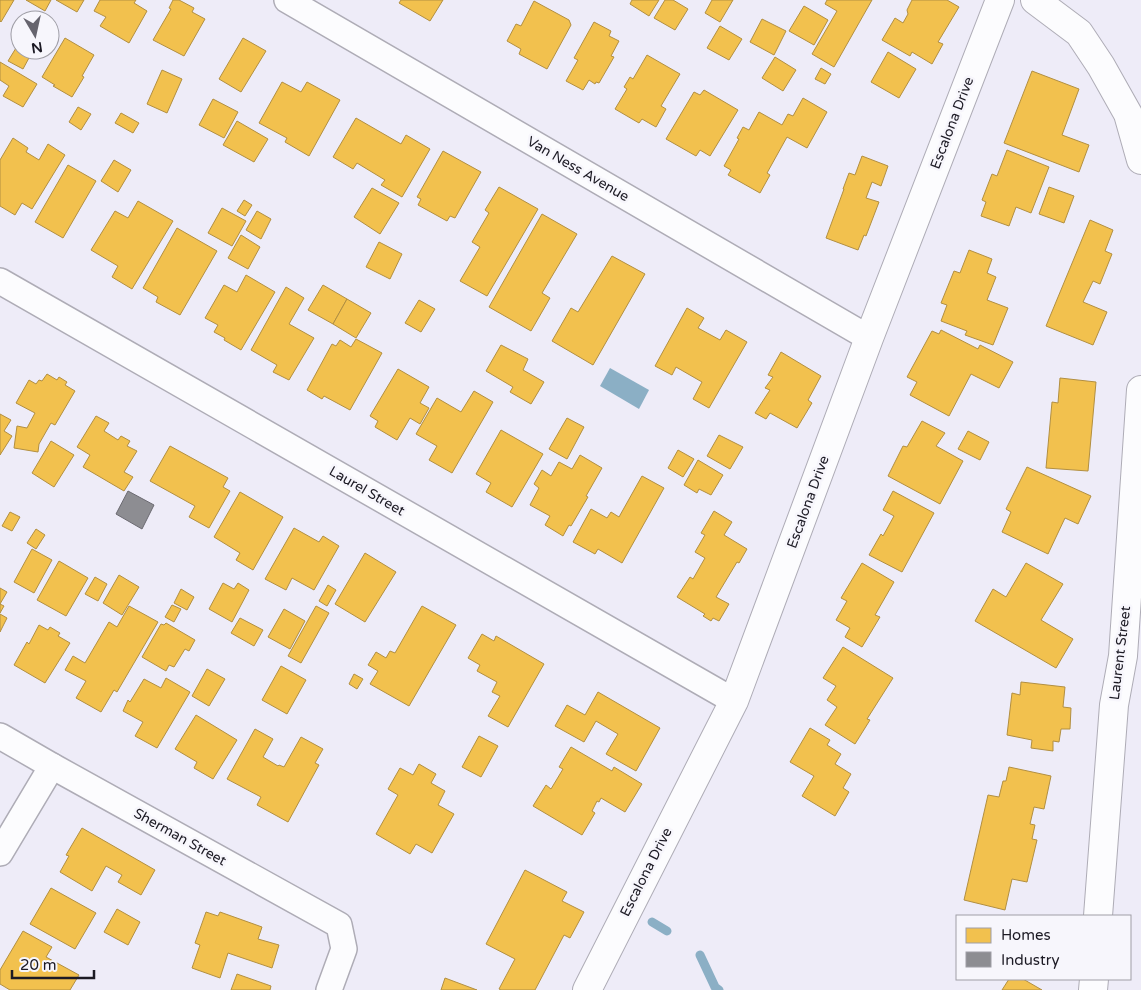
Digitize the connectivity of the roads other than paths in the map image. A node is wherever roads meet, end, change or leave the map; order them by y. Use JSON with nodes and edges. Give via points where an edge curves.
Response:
{"nodes":[{"id":1,"x":286,"y":0,"type":"edge"},
{"id":2,"x":1000,"y":0,"type":"edge"},
{"id":3,"x":1036,"y":0,"type":"edge"},
{"id":4,"x":1141,"y":160,"type":"edge"},
{"id":5,"x":0,"y":281,"type":"edge"},
{"id":6,"x":869,"y":338,"type":"junction"},
{"id":7,"x":1141,"y":390,"type":"edge"},
{"id":8,"x":1132,"y":652,"type":"edge"},
{"id":9,"x":734,"y":701,"type":"junction"},
{"id":10,"x":0,"y":736,"type":"edge"},
{"id":11,"x":52,"y":766,"type":"junction"},
{"id":12,"x":0,"y":853,"type":"edge"},
{"id":13,"x":1098,"y":915,"type":"edge"},
{"id":14,"x":329,"y":990,"type":"edge"},
{"id":15,"x":587,"y":990,"type":"edge"}],
"edges":[{"from":1,"to":6,"type":"street","name":"Van Ness Avenue"},
{"from":2,"to":6,"type":"street","name":"Escalona Drive"},
{"from":3,"to":4,"type":"street","via":[[1078,33],[1101,66],[1128,114]]},
{"from":5,"to":9,"type":"street","name":"Laurel Street"},
{"from":6,"to":9,"type":"street","name":"Escalona Drive"},
{"from":7,"to":8,"type":"street","name":"Laurent Street"},
{"from":8,"to":13,"type":"street","name":"Laurent Street","via":[[1114,704]]},
{"from":9,"to":15,"type":"street","name":"Escalona Drive"},
{"from":10,"to":11,"type":"street","name":"Sherman Street"},
{"from":11,"to":12,"type":"street"},
{"from":11,"to":14,"type":"street","name":"Sherman Street","via":[[339,925],[344,949]]}]}
